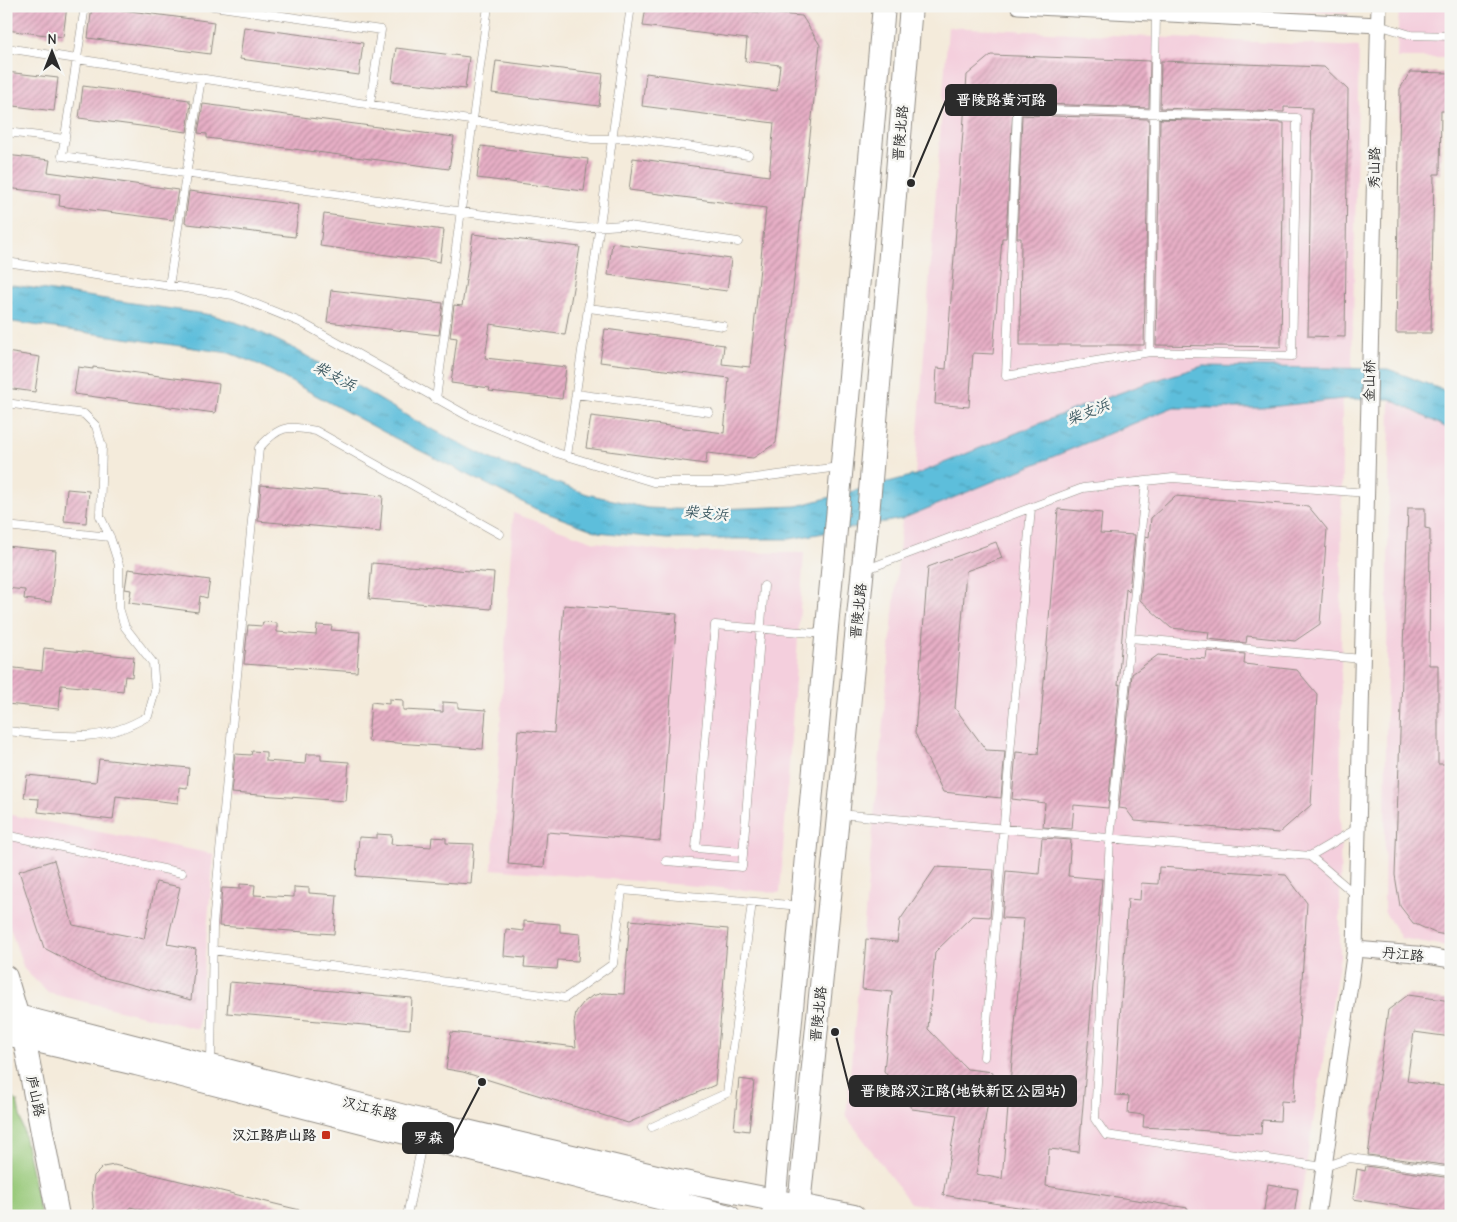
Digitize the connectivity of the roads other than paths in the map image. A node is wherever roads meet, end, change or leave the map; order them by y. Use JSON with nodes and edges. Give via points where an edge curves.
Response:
{"nodes":[{"id":1,"x":85,"y":6,"type":"edge"},
{"id":2,"x":213,"y":6,"type":"edge"},
{"id":3,"x":488,"y":6,"type":"edge"},
{"id":4,"x":632,"y":6,"type":"edge"},
{"id":5,"x":884,"y":6,"type":"edge"},
{"id":6,"x":911,"y":6,"type":"edge"},
{"id":7,"x":1018,"y":6,"type":"edge"},
{"id":8,"x":1379,"y":6,"type":"edge"},
{"id":9,"x":1156,"y":14,"type":"junction"},
{"id":10,"x":1378,"y":25,"type":"junction"},
{"id":11,"x":1451,"y":36,"type":"edge"},
{"id":12,"x":6,"y":48,"type":"edge"},
{"id":13,"x":78,"y":59,"type":"junction"},
{"id":14,"x":201,"y":78,"type":"junction"},
{"id":15,"x":370,"y":104,"type":"junction"},
{"id":16,"x":1154,"y":114,"type":"junction"},
{"id":17,"x":473,"y":120,"type":"junction"},
{"id":18,"x":6,"y":132,"type":"edge"},
{"id":19,"x":614,"y":138,"type":"junction"},
{"id":20,"x":65,"y":139,"type":"junction"},
{"id":21,"x":748,"y":155,"type":"dead end"},
{"id":22,"x":186,"y":174,"type":"junction"},
{"id":23,"x":461,"y":211,"type":"junction"},
{"id":24,"x":601,"y":226,"type":"junction"},
{"id":25,"x":738,"y":242,"type":"dead end"},
{"id":26,"x":6,"y":262,"type":"edge"},
{"id":27,"x":169,"y":286,"type":"junction"},
{"id":28,"x":589,"y":308,"type":"junction"},
{"id":29,"x":723,"y":326,"type":"dead end"},
{"id":30,"x":1370,"y":330,"type":"joint"},
{"id":31,"x":1150,"y":352,"type":"junction"},
{"id":32,"x":576,"y":394,"type":"junction"},
{"id":33,"x":436,"y":399,"type":"junction"},
{"id":34,"x":6,"y":403,"type":"edge"},
{"id":35,"x":709,"y":412,"type":"dead end"},
{"id":36,"x":567,"y":456,"type":"junction"},
{"id":37,"x":843,"y":467,"type":"junction"},
{"id":38,"x":1146,"y":481,"type":"junction"},
{"id":39,"x":1367,"y":493,"type":"junction"},
{"id":40,"x":1031,"y":508,"type":"junction"},
{"id":41,"x":6,"y":526,"type":"edge"},
{"id":42,"x":500,"y":534,"type":"dead end"},
{"id":43,"x":110,"y":537,"type":"junction"},
{"id":44,"x":862,"y":571,"type":"junction"},
{"id":45,"x":764,"y":586,"type":"dead end"},
{"id":46,"x":760,"y":629,"type":"junction"},
{"id":47,"x":827,"y":635,"type":"junction"},
{"id":48,"x":1130,"y":638,"type":"junction"},
{"id":49,"x":1362,"y":659,"type":"junction"},
{"id":50,"x":6,"y":731,"type":"edge"},
{"id":51,"x":838,"y":814,"type":"junction"},
{"id":52,"x":1358,"y":828,"type":"junction"},
{"id":53,"x":1004,"y":829,"type":"junction"},
{"id":54,"x":6,"y":835,"type":"edge"},
{"id":55,"x":1110,"y":839,"type":"junction"},
{"id":56,"x":743,"y":852,"type":"junction"},
{"id":57,"x":1310,"y":856,"type":"junction"},
{"id":58,"x":666,"y":861,"type":"dead end"},
{"id":59,"x":182,"y":873,"type":"dead end"},
{"id":60,"x":1356,"y":895,"type":"junction"},
{"id":61,"x":752,"y":902,"type":"junction"},
{"id":62,"x":802,"y":907,"type":"junction"},
{"id":63,"x":1355,"y":949,"type":"junction"},
{"id":64,"x":213,"y":950,"type":"junction"},
{"id":65,"x":1451,"y":960,"type":"edge"},
{"id":66,"x":6,"y":977,"type":"edge"},
{"id":67,"x":14,"y":1025,"type":"edge"},
{"id":68,"x":984,"y":1057,"type":"dead end"},
{"id":69,"x":211,"y":1067,"type":"junction"},
{"id":70,"x":652,"y":1127,"type":"dead end"},
{"id":71,"x":424,"y":1138,"type":"junction"},
{"id":72,"x":1324,"y":1167,"type":"junction"},
{"id":73,"x":1451,"y":1172,"type":"edge"},
{"id":74,"x":773,"y":1208,"type":"edge"},
{"id":75,"x":799,"y":1210,"type":"edge"},
{"id":76,"x":58,"y":1216,"type":"edge"},
{"id":77,"x":407,"y":1216,"type":"edge"},
{"id":78,"x":729,"y":1216,"type":"edge"},
{"id":79,"x":854,"y":1216,"type":"edge"},
{"id":80,"x":1317,"y":1216,"type":"edge"}],
"edges":[{"from":1,"to":13,"type":"lane"},
{"from":2,"to":15,"type":"lane","via":[[381,30]]},
{"from":3,"to":17,"type":"lane"},
{"from":4,"to":19,"type":"lane"},
{"from":5,"to":37,"type":"main road","name":"晋陵北路"},
{"from":6,"to":44,"type":"main road","name":"晋陵北路"},
{"from":7,"to":9,"type":"street"},
{"from":8,"to":10,"type":"street","name":"秀山路"},
{"from":9,"to":10,"type":"street"},
{"from":9,"to":16,"type":"lane"},
{"from":10,"to":11,"type":"lane","via":[[1411,35]]},
{"from":10,"to":30,"type":"street","name":"秀山路"},
{"from":12,"to":13,"type":"lane"},
{"from":13,"to":14,"type":"lane"},
{"from":13,"to":20,"type":"lane"},
{"from":14,"to":15,"type":"lane"},
{"from":14,"to":22,"type":"lane"},
{"from":15,"to":17,"type":"lane"},
{"from":16,"to":31,"type":"lane"},
{"from":16,"to":31,"type":"lane","via":[[1297,118],[1297,128],[1292,356]]},
{"from":16,"to":31,"type":"lane","via":[[1017,109],[1006,376]]},
{"from":17,"to":19,"type":"lane","via":[[592,139]]},
{"from":17,"to":23,"type":"lane"},
{"from":18,"to":20,"type":"lane"},
{"from":19,"to":21,"type":"lane"},
{"from":19,"to":24,"type":"lane"},
{"from":20,"to":22,"type":"lane","via":[[62,156]]},
{"from":22,"to":23,"type":"lane"},
{"from":22,"to":27,"type":"lane"},
{"from":23,"to":24,"type":"lane","via":[[579,228]]},
{"from":23,"to":33,"type":"lane"},
{"from":24,"to":25,"type":"lane","via":[[622,225]]},
{"from":24,"to":28,"type":"lane"},
{"from":26,"to":27,"type":"lane"},
{"from":27,"to":33,"type":"lane","via":[[233,295],[300,322]]},
{"from":28,"to":29,"type":"lane"},
{"from":28,"to":32,"type":"lane"},
{"from":30,"to":39,"type":"street","name":"金山桥"},
{"from":32,"to":35,"type":"lane"},
{"from":32,"to":36,"type":"lane"},
{"from":33,"to":36,"type":"lane","via":[[468,416]]},
{"from":34,"to":43,"type":"lane","via":[[84,414],[96,426],[102,446],[100,516]]},
{"from":36,"to":37,"type":"lane","via":[[653,482],[724,482]]},
{"from":37,"to":47,"type":"main road","name":"晋陵北路"},
{"from":38,"to":39,"type":"lane","via":[[1173,478]]},
{"from":38,"to":40,"type":"lane","via":[[1083,488]]},
{"from":38,"to":48,"type":"lane"},
{"from":39,"to":49,"type":"street","name":"金山桥"},
{"from":40,"to":44,"type":"lane"},
{"from":40,"to":53,"type":"lane"},
{"from":41,"to":43,"type":"lane"},
{"from":42,"to":64,"type":"lane","via":[[316,431],[294,426],[273,433],[259,448]]},
{"from":43,"to":50,"type":"lane","via":[[119,565],[119,608],[125,627],[153,663],[155,691],[148,716],[127,729],[98,736]]},
{"from":44,"to":51,"type":"main road","name":"晋陵北路"},
{"from":45,"to":46,"type":"lane"},
{"from":46,"to":47,"type":"lane"},
{"from":46,"to":56,"type":"lane"},
{"from":46,"to":56,"type":"lane","via":[[715,625],[696,848]]},
{"from":47,"to":62,"type":"main road","name":"晋陵北路"},
{"from":48,"to":49,"type":"lane"},
{"from":48,"to":55,"type":"lane"},
{"from":49,"to":52,"type":"street","name":"金山桥"},
{"from":51,"to":53,"type":"lane"},
{"from":51,"to":75,"type":"main road","name":"晋陵北路"},
{"from":52,"to":57,"type":"lane"},
{"from":52,"to":60,"type":"street","name":"金山桥"},
{"from":53,"to":55,"type":"lane"},
{"from":53,"to":68,"type":"lane"},
{"from":54,"to":59,"type":"lane"},
{"from":55,"to":57,"type":"lane"},
{"from":55,"to":72,"type":"lane","via":[[1095,1119],[1106,1134]]},
{"from":56,"to":58,"type":"lane","via":[[742,867]]},
{"from":57,"to":60,"type":"lane"},
{"from":60,"to":63,"type":"street","name":"金山桥"},
{"from":61,"to":62,"type":"lane"},
{"from":61,"to":64,"type":"lane","via":[[622,890],[613,964],[565,998]]},
{"from":61,"to":70,"type":"lane","via":[[727,1094]]},
{"from":62,"to":74,"type":"main road","name":"晋陵北路"},
{"from":63,"to":65,"type":"street","name":"丹江路"},
{"from":63,"to":72,"type":"street","name":"金山桥"},
{"from":64,"to":69,"type":"lane"},
{"from":66,"to":67,"type":"main road","name":"庐山路"},
{"from":67,"to":69,"type":"main road","name":"汉江东路"},
{"from":67,"to":71,"type":"main road","name":"汉江东路","via":[[136,1064]]},
{"from":67,"to":76,"type":"main road","name":"庐山路"},
{"from":69,"to":74,"type":"main road","name":"汉江东路","via":[[421,1121],[660,1176]]},
{"from":71,"to":77,"type":"lane"},
{"from":71,"to":78,"type":"main road","name":"汉江东路"},
{"from":72,"to":73,"type":"lane","via":[[1350,1158]]},
{"from":72,"to":80,"type":"street","name":"金山桥"},
{"from":74,"to":75,"type":"main road","name":"汉江东路"},
{"from":75,"to":79,"type":"main road","name":"汉江东路"}]}
